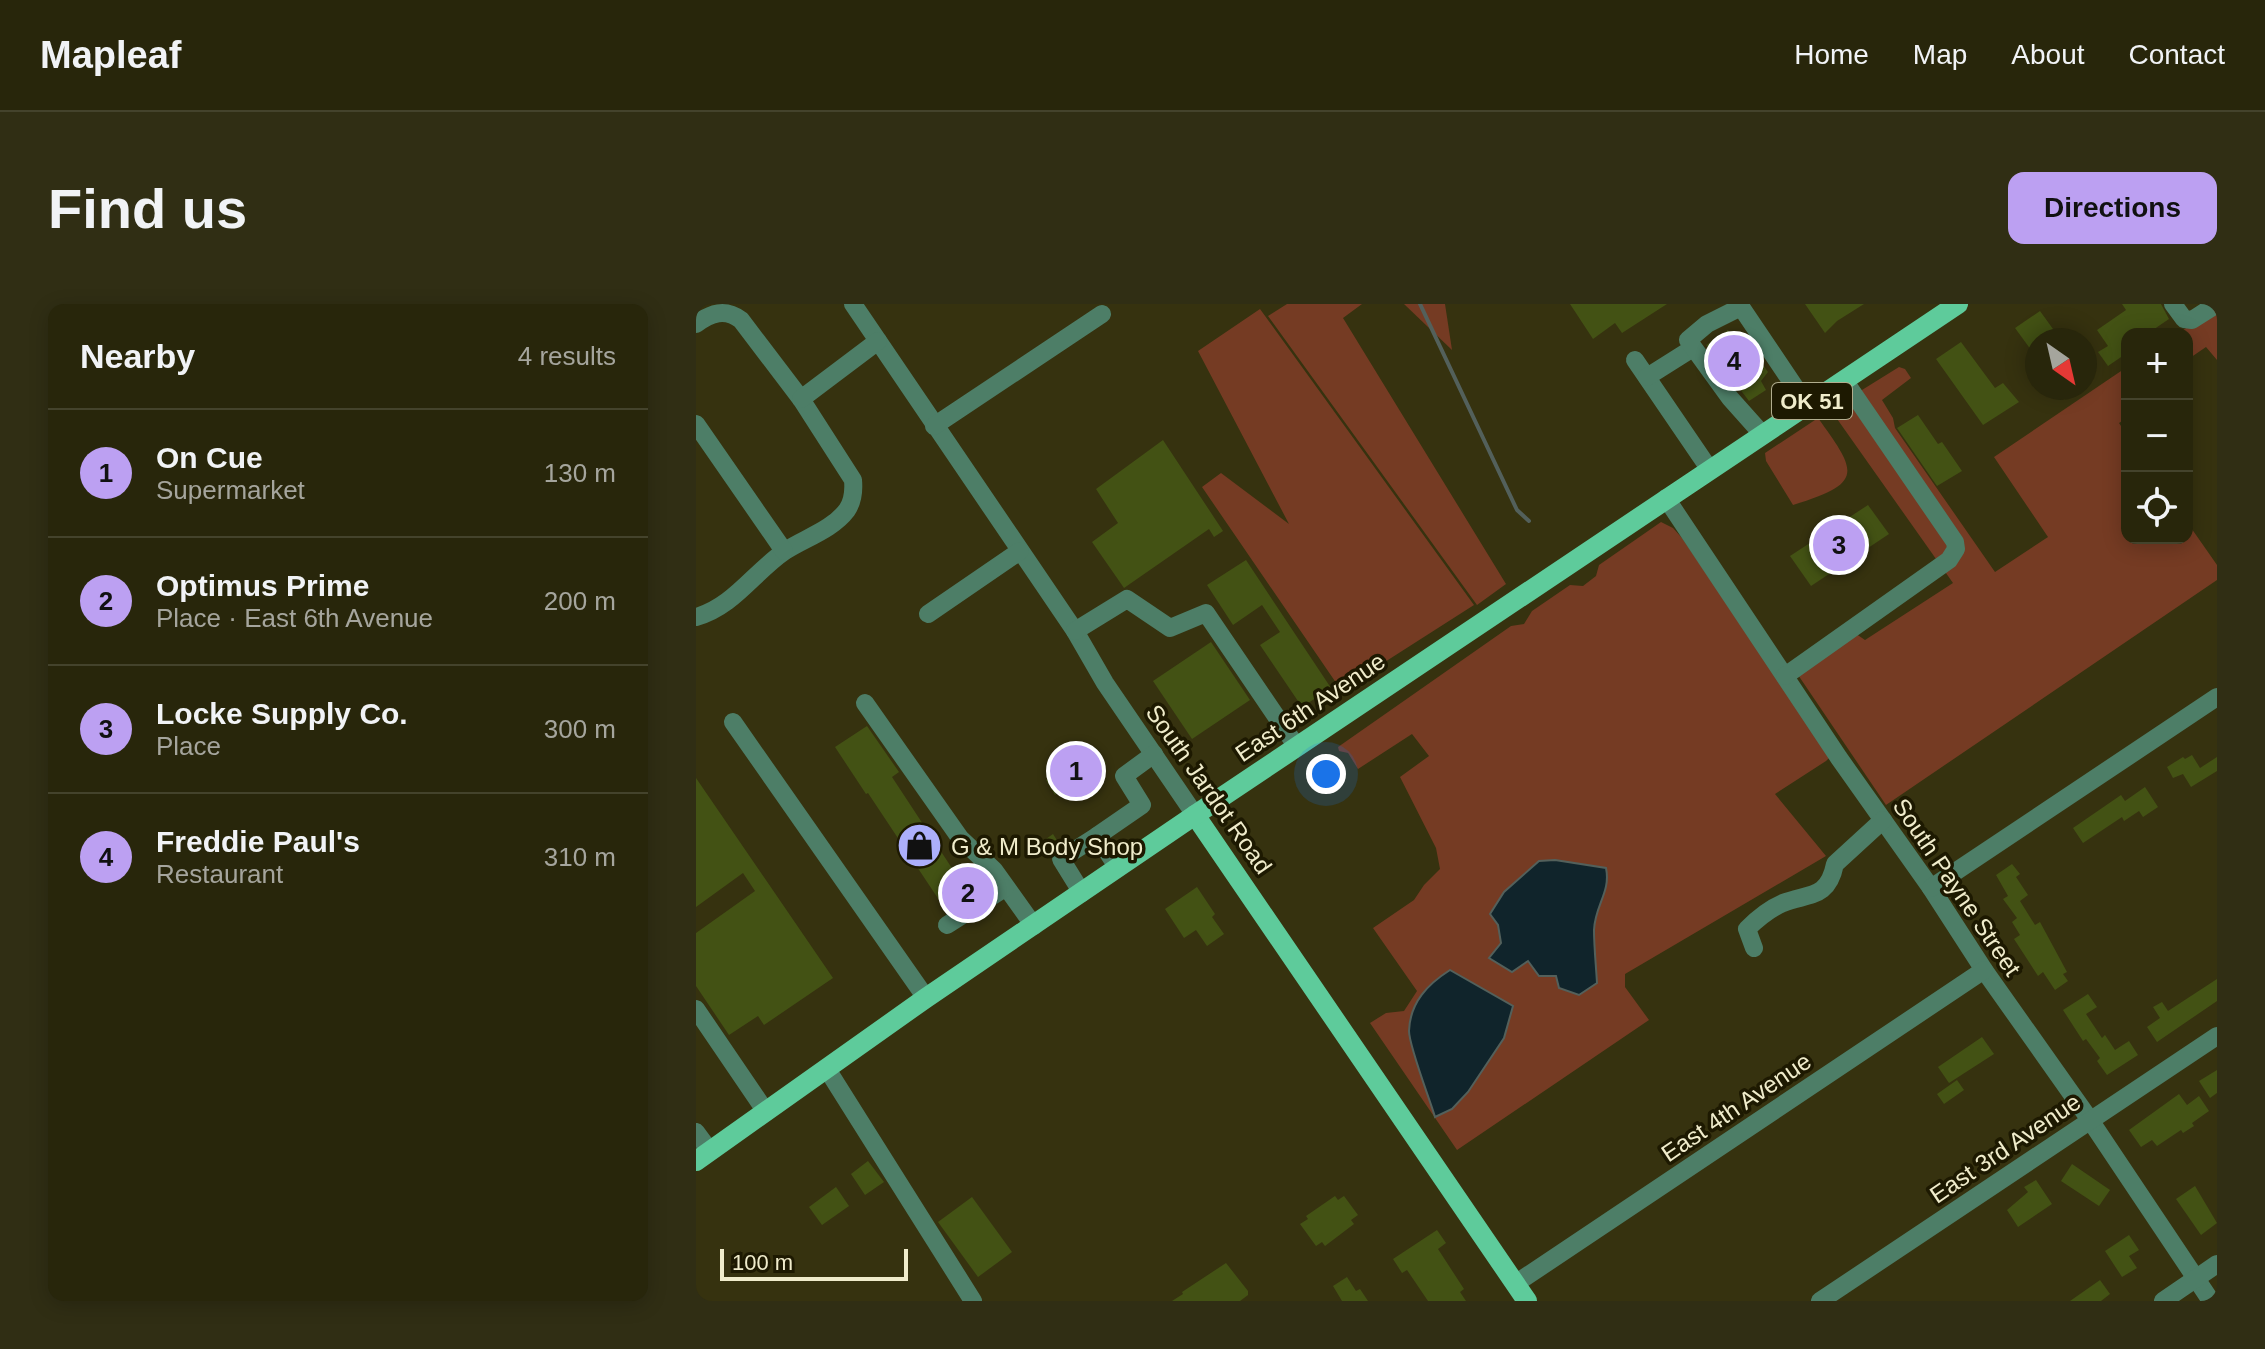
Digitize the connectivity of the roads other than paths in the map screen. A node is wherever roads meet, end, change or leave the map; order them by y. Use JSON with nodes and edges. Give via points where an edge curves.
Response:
{"nodes":[{"id":1,"x":853,"y":304,"type":"edge"},
{"id":2,"x":1958,"y":304,"type":"edge"},
{"id":3,"x":2173,"y":304,"type":"edge"},
{"id":4,"x":2217,"y":304,"type":"edge"},
{"id":5,"x":1102,"y":314,"type":"dead end"},
{"id":6,"x":696,"y":324,"type":"edge"},
{"id":7,"x":878,"y":341,"type":"junction"},
{"id":8,"x":1693,"y":348,"type":"junction"},
{"id":9,"x":1635,"y":360,"type":"dead end"},
{"id":10,"x":1647,"y":377,"type":"junction"},
{"id":11,"x":1844,"y":380,"type":"junction"},
{"id":12,"x":801,"y":399,"type":"junction"},
{"id":13,"x":1807,"y":405,"type":"junction"},
{"id":14,"x":696,"y":424,"type":"edge"},
{"id":15,"x":934,"y":426,"type":"junction"},
{"id":16,"x":1763,"y":435,"type":"junction"},
{"id":17,"x":1710,"y":470,"type":"junction"},
{"id":18,"x":1666,"y":498,"type":"junction"},
{"id":19,"x":784,"y":551,"type":"junction"},
{"id":20,"x":1020,"y":551,"type":"junction"},
{"id":21,"x":928,"y":614,"type":"dead end"},
{"id":22,"x":696,"y":617,"type":"edge"},
{"id":23,"x":1075,"y":631,"type":"junction"},
{"id":24,"x":1785,"y":676,"type":"junction"},
{"id":25,"x":2217,"y":697,"type":"edge"},
{"id":26,"x":865,"y":703,"type":"dead end"},
{"id":27,"x":733,"y":722,"type":"dead end"},
{"id":28,"x":1297,"y":747,"type":"junction"},
{"id":29,"x":1154,"y":754,"type":"junction"},
{"id":30,"x":1195,"y":815,"type":"junction"},
{"id":31,"x":1883,"y":820,"type":"junction"},
{"id":32,"x":1097,"y":836,"type":"junction"},
{"id":33,"x":1118,"y":868,"type":"junction"},
{"id":34,"x":1005,"y":888,"type":"junction"},
{"id":35,"x":1931,"y":888,"type":"junction"},
{"id":36,"x":1082,"y":893,"type":"junction"},
{"id":37,"x":947,"y":925,"type":"dead end"},
{"id":38,"x":1034,"y":926,"type":"junction"},
{"id":39,"x":1754,"y":948,"type":"dead end"},
{"id":40,"x":1984,"y":970,"type":"junction"},
{"id":41,"x":926,"y":998,"type":"junction"},
{"id":42,"x":696,"y":1009,"type":"edge"},
{"id":43,"x":2217,"y":1036,"type":"edge"},
{"id":44,"x":827,"y":1069,"type":"junction"},
{"id":45,"x":766,"y":1112,"type":"junction"},
{"id":46,"x":2090,"y":1120,"type":"junction"},
{"id":47,"x":696,"y":1132,"type":"edge"},
{"id":48,"x":703,"y":1156,"type":"edge"},
{"id":49,"x":2217,"y":1264,"type":"edge"},
{"id":50,"x":2197,"y":1279,"type":"junction"},
{"id":51,"x":1515,"y":1284,"type":"junction"},
{"id":52,"x":973,"y":1301,"type":"edge"},
{"id":53,"x":1527,"y":1301,"type":"edge"},
{"id":54,"x":1820,"y":1301,"type":"edge"},
{"id":55,"x":2163,"y":1301,"type":"edge"},
{"id":56,"x":2211,"y":1301,"type":"edge"}],
"edges":[{"from":1,"to":7,"type":"street","name":"South Jardot Road"},
{"from":2,"to":11,"type":"main road","name":"East 6th Avenue","number":"OK 51"},
{"from":3,"to":4,"type":"street","via":[[2184,319],[2192,320]]},
{"from":5,"to":15,"type":"street"},
{"from":6,"to":12,"type":"street","via":[[714,313],[732,314]]},
{"from":7,"to":12,"type":"street"},
{"from":7,"to":15,"type":"street","name":"South Jardot Road"},
{"from":8,"to":10,"type":"street"},
{"from":8,"to":13,"type":"street","via":[[1688,340],[1741,307]]},
{"from":8,"to":16,"type":"street"},
{"from":9,"to":10,"type":"street"},
{"from":10,"to":17,"type":"street"},
{"from":11,"to":13,"type":"main road","name":"East 6th Avenue","number":"OK 51"},
{"from":11,"to":24,"type":"street","via":[[1956,549],[1949,560]]},
{"from":12,"to":19,"type":"street","via":[[853,480],[854,494],[835,522]]},
{"from":13,"to":16,"type":"main road","name":"East 6th Avenue","number":"OK 51"},
{"from":14,"to":19,"type":"street"},
{"from":15,"to":20,"type":"street","name":"South Jardot Road"},
{"from":16,"to":17,"type":"main road","name":"East 6th Avenue","number":"OK 51"},
{"from":17,"to":18,"type":"main road","name":"East 6th Avenue","number":"OK 51"},
{"from":18,"to":24,"type":"street","name":"South Payne Street"},
{"from":18,"to":28,"type":"main road","name":"East 6th Avenue","number":"OK 51"},
{"from":19,"to":22,"type":"street","via":[[721,606]]},
{"from":20,"to":21,"type":"street"},
{"from":20,"to":23,"type":"street","name":"South Jardot Road"},
{"from":23,"to":28,"type":"street","via":[[1127,599],[1170,628],[1206,613]]},
{"from":23,"to":29,"type":"street","name":"South Jardot Road"},
{"from":24,"to":31,"type":"street","name":"South Payne Street"},
{"from":25,"to":35,"type":"street"},
{"from":26,"to":34,"type":"street","via":[[960,838]]},
{"from":27,"to":41,"type":"street"},
{"from":28,"to":30,"type":"main road","name":"East 6th Avenue","number":"OK 51"},
{"from":29,"to":30,"type":"street","name":"South Jardot Road"},
{"from":29,"to":32,"type":"street","via":[[1124,776],[1142,805]]},
{"from":30,"to":33,"type":"main road","name":"East 6th Avenue","number":"OK 51"},
{"from":30,"to":51,"type":"main road","name":"South Jardot Road"},
{"from":31,"to":35,"type":"street","name":"South Payne Street"},
{"from":31,"to":39,"type":"street","via":[[1835,864],[1824,888],[1757,919],[1747,929]]},
{"from":32,"to":33,"type":"street"},
{"from":32,"to":36,"type":"street","via":[[1061,859]]},
{"from":33,"to":36,"type":"main road","name":"East 6th Avenue","number":"OK 51"},
{"from":34,"to":37,"type":"street"},
{"from":34,"to":38,"type":"street"},
{"from":35,"to":40,"type":"street","name":"South Payne Street"},
{"from":36,"to":38,"type":"main road","name":"East 6th Avenue","number":"OK 51"},
{"from":38,"to":41,"type":"main road","name":"East 6th Avenue","number":"OK 51"},
{"from":40,"to":46,"type":"street","name":"South Payne Street"},
{"from":40,"to":51,"type":"street","name":"East 4th Avenue"},
{"from":41,"to":44,"type":"main road","name":"East 6th Avenue","number":"OK 51"},
{"from":42,"to":45,"type":"street"},
{"from":43,"to":46,"type":"street","name":"East 3rd Avenue"},
{"from":44,"to":45,"type":"main road","name":"East 6th Avenue","number":"OK 51"},
{"from":44,"to":52,"type":"street"},
{"from":45,"to":48,"type":"main road","name":"East 6th Avenue","number":"OK 51"},
{"from":46,"to":50,"type":"street","name":"South Payne Street"},
{"from":46,"to":54,"type":"street","name":"East 3rd Avenue"},
{"from":47,"to":48,"type":"street"},
{"from":49,"to":50,"type":"street"},
{"from":50,"to":55,"type":"street"},
{"from":50,"to":56,"type":"street","name":"South Payne Street"},
{"from":51,"to":53,"type":"main road","name":"South Jardot Road"}]}
